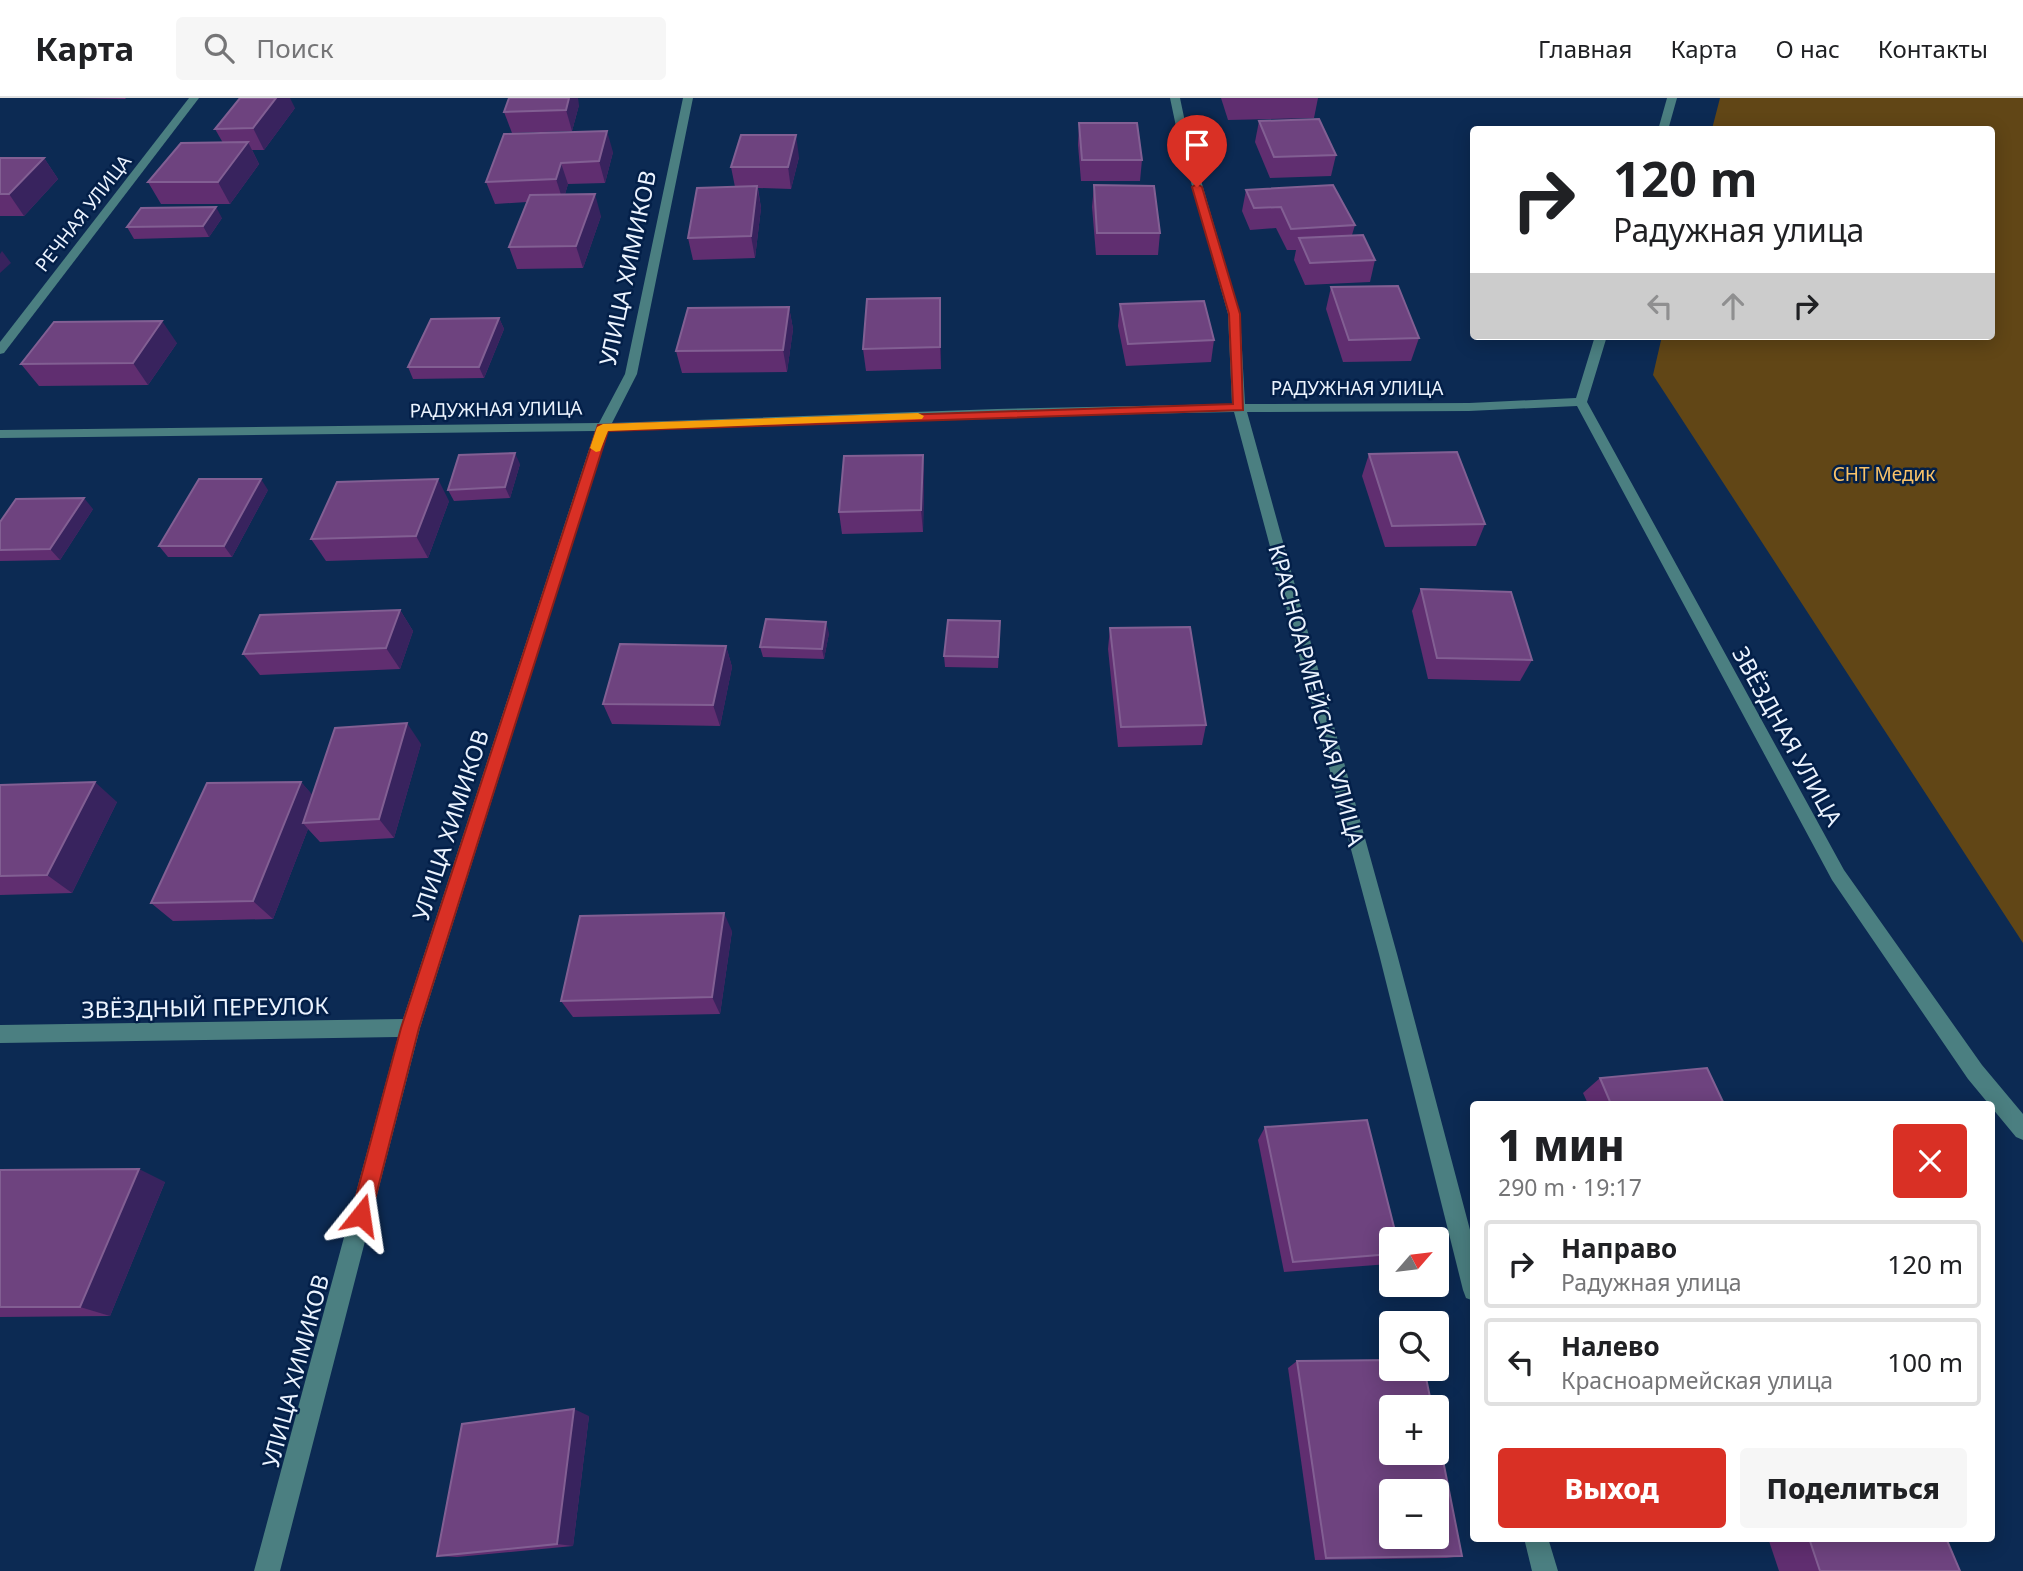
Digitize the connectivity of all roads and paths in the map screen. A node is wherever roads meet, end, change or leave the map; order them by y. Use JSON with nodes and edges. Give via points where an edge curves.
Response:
{"nodes":[{"id":1,"x":194,"y":98,"type":"edge"},
{"id":2,"x":688,"y":98,"type":"edge"},
{"id":3,"x":1175,"y":98,"type":"edge"},
{"id":4,"x":1672,"y":98,"type":"edge"},
{"id":5,"x":1664,"y":126,"type":"edge"},
{"id":6,"x":1600,"y":340,"type":"edge"},
{"id":7,"x":0,"y":349,"type":"edge"},
{"id":8,"x":1581,"y":402,"type":"junction"},
{"id":9,"x":1239,"y":408,"type":"junction"},
{"id":10,"x":603,"y":427,"type":"junction"},
{"id":11,"x":0,"y":434,"type":"edge"},
{"id":12,"x":410,"y":1028,"type":"junction"},
{"id":13,"x":0,"y":1034,"type":"edge"},
{"id":14,"x":2023,"y":1130,"type":"edge"},
{"id":15,"x":1470,"y":1274,"type":"edge"},
{"id":16,"x":1537,"y":1542,"type":"edge"},
{"id":17,"x":267,"y":1571,"type":"edge"},
{"id":18,"x":1545,"y":1571,"type":"edge"}],
"edges":[{"from":1,"to":7,"type":"street","name":"РЕЧНАЯ УЛИЦА"},
{"from":2,"to":10,"type":"street","name":"УЛИЦА ХИМИКОВ","via":[[631,373]]},
{"from":3,"to":9,"type":"street","name":"КРАСНОАРМЕЙСКАЯ УЛИЦА","via":[[1234,314]]},
{"from":4,"to":5,"type":"street"},
{"from":6,"to":8,"type":"street"},
{"from":8,"to":9,"type":"street","name":"РАДУЖНАЯ УЛИЦА"},
{"from":8,"to":14,"type":"street","name":"ЗВЁЗДНАЯ УЛИЦА","via":[[1838,875],[1975,1072]]},
{"from":9,"to":10,"type":"street","name":"РАДУЖНАЯ УЛИЦА"},
{"from":9,"to":15,"type":"street","name":"КРАСНОАРМЕЙСКАЯ УЛИЦА"},
{"from":10,"to":11,"type":"street","name":"РАДУЖНАЯ УЛИЦА"},
{"from":10,"to":12,"type":"street","name":"УЛИЦА ХИМИКОВ"},
{"from":12,"to":13,"type":"street","name":"ЗВЁЗДНЫЙ ПЕРЕУЛОК"},
{"from":12,"to":17,"type":"street","name":"УЛИЦА ХИМИКОВ"},
{"from":16,"to":18,"type":"street"}]}
